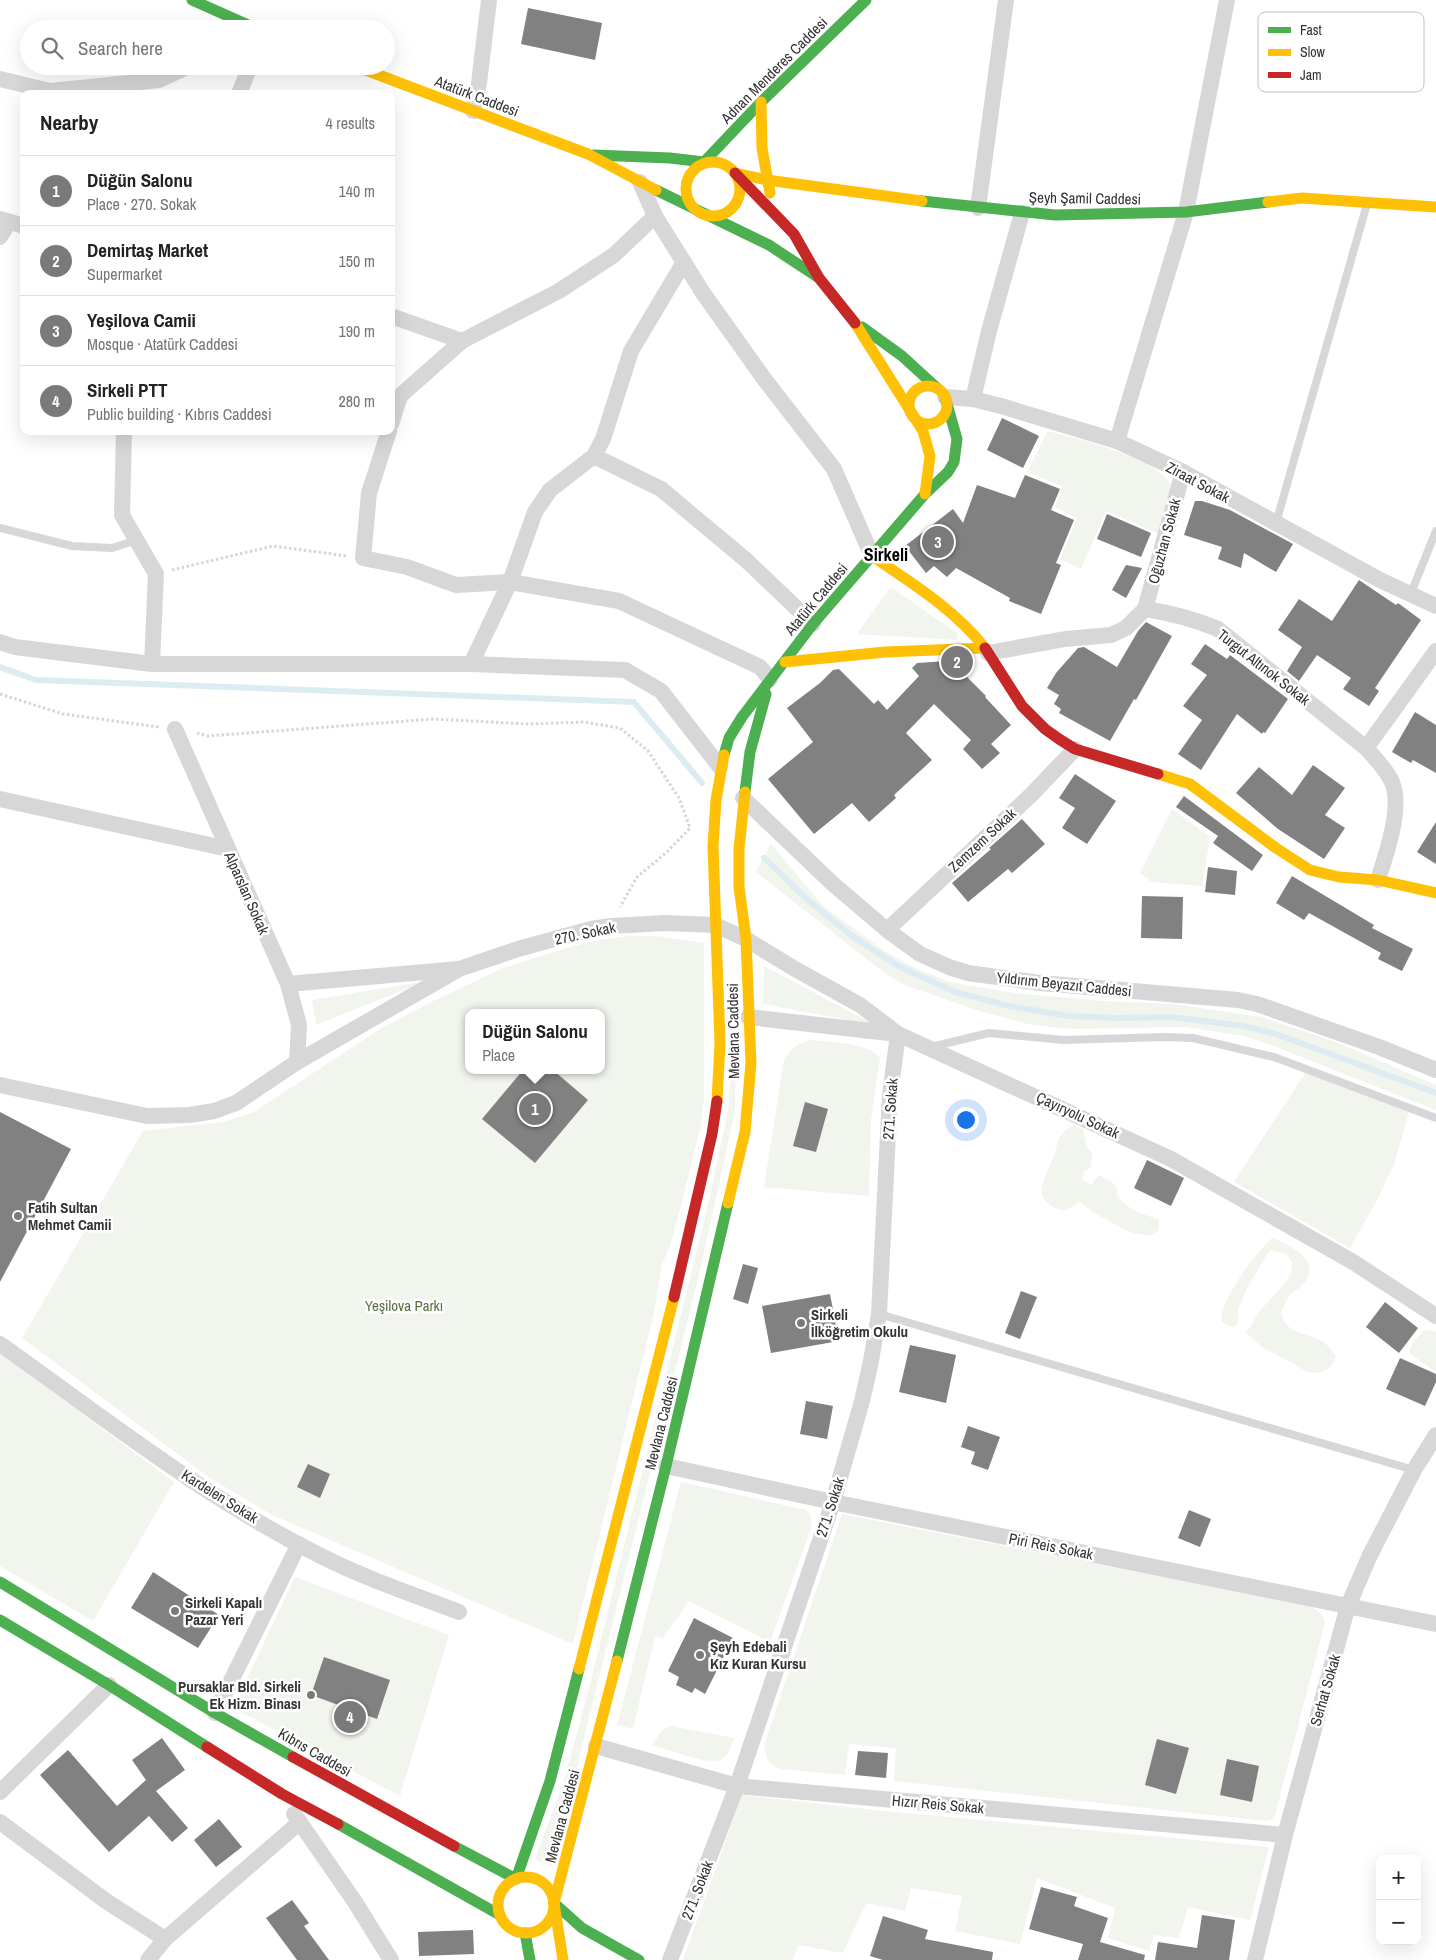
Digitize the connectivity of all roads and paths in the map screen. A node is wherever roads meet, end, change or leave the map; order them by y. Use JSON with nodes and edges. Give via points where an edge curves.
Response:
{"nodes":[{"id":1,"x":192,"y":0,"type":"edge"},
{"id":2,"x":488,"y":0,"type":"edge"},
{"id":3,"x":866,"y":0,"type":"edge"},
{"id":4,"x":1006,"y":0,"type":"edge"},
{"id":5,"x":1227,"y":0,"type":"edge"},
{"id":6,"x":237,"y":20,"type":"edge"},
{"id":7,"x":170,"y":75,"type":"edge"},
{"id":8,"x":246,"y":75,"type":"edge"},
{"id":9,"x":379,"y":75,"type":"edge"},
{"id":10,"x":0,"y":79,"type":"edge"},
{"id":11,"x":46,"y":90,"type":"edge"},
{"id":12,"x":60,"y":90,"type":"edge"},
{"id":13,"x":241,"y":90,"type":"edge"},
{"id":14,"x":761,"y":102,"type":"junction"},
{"id":15,"x":473,"y":111,"type":"junction"},
{"id":16,"x":588,"y":154,"type":"junction"},
{"id":17,"x":704,"y":162,"type":"junction"},
{"id":18,"x":735,"y":173,"type":"junction"},
{"id":19,"x":767,"y":180,"type":"junction"},
{"id":20,"x":640,"y":182,"type":"junction"},
{"id":21,"x":1368,"y":202,"type":"junction"},
{"id":22,"x":1436,"y":207,"type":"edge"},
{"id":23,"x":978,"y":208,"type":"junction"},
{"id":24,"x":1186,"y":212,"type":"junction"},
{"id":25,"x":1022,"y":213,"type":"junction"},
{"id":26,"x":705,"y":215,"type":"junction"},
{"id":27,"x":655,"y":216,"type":"junction"},
{"id":28,"x":777,"y":216,"type":"junction"},
{"id":29,"x":11,"y":222,"type":"edge"},
{"id":30,"x":0,"y":237,"type":"edge"},
{"id":31,"x":684,"y":262,"type":"junction"},
{"id":32,"x":819,"y":278,"type":"junction"},
{"id":33,"x":395,"y":317,"type":"edge"},
{"id":34,"x":853,"y":321,"type":"junction"},
{"id":35,"x":462,"y":341,"type":"junction"},
{"id":36,"x":941,"y":393,"type":"junction"},
{"id":37,"x":973,"y":399,"type":"junction"},
{"id":38,"x":395,"y":412,"type":"edge"},
{"id":39,"x":912,"y":415,"type":"junction"},
{"id":40,"x":124,"y":435,"type":"edge"},
{"id":41,"x":388,"y":435,"type":"edge"},
{"id":42,"x":1116,"y":441,"type":"junction"},
{"id":43,"x":594,"y":456,"type":"junction"},
{"id":44,"x":1183,"y":472,"type":"junction"},
{"id":45,"x":924,"y":494,"type":"junction"},
{"id":46,"x":1276,"y":523,"type":"junction"},
{"id":47,"x":0,"y":528,"type":"edge"},
{"id":48,"x":1436,"y":530,"type":"edge"},
{"id":49,"x":137,"y":540,"type":"junction"},
{"id":50,"x":872,"y":556,"type":"junction"},
{"id":51,"x":363,"y":558,"type":"junction"},
{"id":52,"x":156,"y":574,"type":"junction"},
{"id":53,"x":510,"y":582,"type":"junction"},
{"id":54,"x":1411,"y":593,"type":"junction"},
{"id":55,"x":1436,"y":606,"type":"edge"},
{"id":56,"x":1146,"y":610,"type":"junction"},
{"id":57,"x":813,"y":624,"type":"junction"},
{"id":58,"x":0,"y":642,"type":"edge"},
{"id":59,"x":987,"y":651,"type":"junction"},
{"id":60,"x":1436,"y":651,"type":"edge"},
{"id":61,"x":785,"y":662,"type":"junction"},
{"id":62,"x":152,"y":664,"type":"junction"},
{"id":63,"x":471,"y":664,"type":"junction"},
{"id":64,"x":770,"y":679,"type":"junction"},
{"id":65,"x":0,"y":694,"type":"edge"},
{"id":66,"x":175,"y":729,"type":"junction"},
{"id":67,"x":1366,"y":748,"type":"junction"},
{"id":68,"x":1075,"y":749,"type":"junction"},
{"id":69,"x":720,"y":767,"type":"junction"},
{"id":70,"x":0,"y":799,"type":"edge"},
{"id":71,"x":742,"y":804,"type":"junction"},
{"id":72,"x":228,"y":849,"type":"junction"},
{"id":73,"x":1378,"y":880,"type":"junction"},
{"id":74,"x":1436,"y":892,"type":"edge"},
{"id":75,"x":715,"y":925,"type":"junction"},
{"id":76,"x":612,"y":926,"type":"junction"},
{"id":77,"x":887,"y":930,"type":"junction"},
{"id":78,"x":746,"y":939,"type":"junction"},
{"id":79,"x":459,"y":969,"type":"junction"},
{"id":80,"x":288,"y":984,"type":"junction"},
{"id":81,"x":748,"y":1017,"type":"junction"},
{"id":82,"x":898,"y":1034,"type":"junction"},
{"id":83,"x":928,"y":1047,"type":"junction"},
{"id":84,"x":297,"y":1062,"type":"junction"},
{"id":85,"x":1436,"y":1070,"type":"edge"},
{"id":86,"x":0,"y":1085,"type":"edge"},
{"id":87,"x":1436,"y":1118,"type":"edge"},
{"id":88,"x":879,"y":1314,"type":"junction"},
{"id":89,"x":1436,"y":1316,"type":"edge"},
{"id":90,"x":0,"y":1344,"type":"edge"},
{"id":91,"x":1436,"y":1435,"type":"edge"},
{"id":92,"x":666,"y":1466,"type":"junction"},
{"id":93,"x":1414,"y":1470,"type":"junction"},
{"id":94,"x":833,"y":1502,"type":"junction"},
{"id":95,"x":299,"y":1544,"type":"junction"},
{"id":96,"x":0,"y":1582,"type":"edge"},
{"id":97,"x":1348,"y":1606,"type":"junction"},
{"id":98,"x":459,"y":1612,"type":"dead end"},
{"id":99,"x":0,"y":1620,"type":"edge"},
{"id":100,"x":1436,"y":1624,"type":"edge"},
{"id":101,"x":109,"y":1685,"type":"junction"},
{"id":102,"x":214,"y":1713,"type":"junction"},
{"id":103,"x":596,"y":1746,"type":"junction"},
{"id":104,"x":737,"y":1786,"type":"junction"},
{"id":105,"x":0,"y":1792,"type":"edge"},
{"id":106,"x":282,"y":1794,"type":"junction"},
{"id":107,"x":0,"y":1822,"type":"edge"},
{"id":108,"x":300,"y":1822,"type":"junction"},
{"id":109,"x":1285,"y":1835,"type":"junction"},
{"id":110,"x":516,"y":1879,"type":"junction"},
{"id":111,"x":554,"y":1902,"type":"junction"},
{"id":112,"x":500,"y":1915,"type":"junction"},
{"id":113,"x":536,"y":1938,"type":"junction"},
{"id":114,"x":165,"y":1939,"type":"junction"},
{"id":115,"x":148,"y":1960,"type":"edge"},
{"id":116,"x":390,"y":1960,"type":"edge"},
{"id":117,"x":530,"y":1960,"type":"edge"},
{"id":118,"x":562,"y":1960,"type":"edge"},
{"id":119,"x":639,"y":1960,"type":"edge"},
{"id":120,"x":670,"y":1960,"type":"edge"},
{"id":121,"x":1255,"y":1960,"type":"edge"}],
"edges":[{"from":1,"to":6,"type":"street"},
{"from":2,"to":15,"type":"street"},
{"from":3,"to":14,"type":"street","name":"Adnan Menderes Caddesi"},
{"from":4,"to":23,"type":"street"},
{"from":5,"to":24,"type":"street"},
{"from":7,"to":12,"type":"street","via":[[159,80]]},
{"from":8,"to":13,"type":"street"},
{"from":9,"to":15,"type":"street","name":"Atatürk Caddesi"},
{"from":10,"to":11,"type":"street"},
{"from":14,"to":17,"type":"street","name":"Adnan Menderes Caddesi"},
{"from":14,"to":19,"type":"street","via":[[760,129]]},
{"from":15,"to":16,"type":"street","name":"Atatürk Caddesi"},
{"from":16,"to":17,"type":"street"},
{"from":16,"to":20,"type":"street"},
{"from":17,"to":18,"type":"street","via":[[721,163]]},
{"from":17,"to":26,"type":"street","via":[[691,173],[686,189],[691,205]]},
{"from":18,"to":19,"type":"street","name":"Şeyh Şamil Caddesi"},
{"from":18,"to":26,"type":"street","via":[[740,189],[735,205],[722,215]]},
{"from":18,"to":28,"type":"street"},
{"from":19,"to":23,"type":"street","name":"Şeyh Şamil Caddesi"},
{"from":19,"to":28,"type":"street"},
{"from":20,"to":26,"type":"street"},
{"from":20,"to":27,"type":"street"},
{"from":21,"to":22,"type":"street","name":"Şeyh Şamil Caddesi"},
{"from":21,"to":24,"type":"street","name":"Şeyh Şamil Caddesi","via":[[1302,198]]},
{"from":21,"to":46,"type":"lane"},
{"from":23,"to":25,"type":"street","name":"Şeyh Şamil Caddesi"},
{"from":24,"to":25,"type":"street","name":"Şeyh Şamil Caddesi","via":[[1107,215]]},
{"from":24,"to":42,"type":"street"},
{"from":25,"to":37,"type":"street","via":[[988,331]]},
{"from":26,"to":32,"type":"street","via":[[769,245]]},
{"from":27,"to":31,"type":"street"},
{"from":27,"to":35,"type":"street","via":[[614,254],[560,291]]},
{"from":28,"to":32,"type":"street","via":[[794,234]]},
{"from":29,"to":30,"type":"street"},
{"from":31,"to":43,"type":"street","via":[[632,352],[603,439]]},
{"from":31,"to":50,"type":"street","via":[[766,380],[834,469]]},
{"from":32,"to":34,"type":"street","name":"Atatürk Caddesi"},
{"from":33,"to":35,"type":"street"},
{"from":34,"to":36,"type":"street","name":"Atatürk Caddesi","via":[[902,356]]},
{"from":34,"to":39,"type":"street","name":"Atatürk Caddesi"},
{"from":35,"to":38,"type":"street","via":[[400,396]]},
{"from":36,"to":37,"type":"street","name":"Ziraat Sokak"},
{"from":36,"to":39,"type":"street","via":[[925,386],[915,392],[910,403]]},
{"from":36,"to":39,"type":"street","via":[[946,409],[940,420],[922,423]]},
{"from":36,"to":45,"type":"street","name":"Atatürk Caddesi","via":[[957,431],[958,446],[947,474]]},
{"from":37,"to":42,"type":"street","name":"Ziraat Sokak"},
{"from":39,"to":45,"type":"street","name":"Atatürk Caddesi","via":[[923,431],[930,456]]},
{"from":40,"to":49,"type":"street","via":[[122,515]]},
{"from":41,"to":51,"type":"street","via":[[369,493]]},
{"from":42,"to":44,"type":"street","name":"Ziraat Sokak"},
{"from":43,"to":53,"type":"street","via":[[550,490],[535,512]]},
{"from":43,"to":57,"type":"street","via":[[661,489],[746,560]]},
{"from":44,"to":46,"type":"street","name":"Ziraat Sokak"},
{"from":44,"to":56,"type":"street","name":"Oğuzhan Sokak"},
{"from":45,"to":50,"type":"street","name":"Atatürk Caddesi"},
{"from":46,"to":54,"type":"street","name":"Ziraat Sokak","via":[[1380,580]]},
{"from":47,"to":49,"type":"lane","via":[[72,546],[112,548]]},
{"from":48,"to":54,"type":"lane"},
{"from":49,"to":52,"type":"street"},
{"from":50,"to":57,"type":"street","name":"Atatürk Caddesi"},
{"from":50,"to":59,"type":"street","via":[[966,624]]},
{"from":51,"to":52,"type":"path","via":[[274,546]]},
{"from":51,"to":53,"type":"street","via":[[407,567],[456,585]]},
{"from":52,"to":62,"type":"street"},
{"from":53,"to":63,"type":"street"},
{"from":53,"to":64,"type":"street","via":[[619,601],[760,667]]},
{"from":54,"to":55,"type":"street","name":"Ziraat Sokak"},
{"from":56,"to":59,"type":"street","via":[[1126,628],[1111,636],[1065,639]]},
{"from":56,"to":67,"type":"street","name":"Turgut Altınok Sokak","via":[[1197,620],[1218,629]]},
{"from":57,"to":61,"type":"street","name":"Atatürk Caddesi"},
{"from":58,"to":62,"type":"street","via":[[15,647]]},
{"from":59,"to":61,"type":"street","via":[[912,649]]},
{"from":59,"to":68,"type":"street","via":[[1030,715],[1043,729]]},
{"from":60,"to":67,"type":"street"},
{"from":61,"to":64,"type":"street","name":"Atatürk Caddesi"},
{"from":62,"to":63,"type":"street"},
{"from":63,"to":69,"type":"street","via":[[625,670],[661,690]]},
{"from":64,"to":69,"type":"street","name":"Atatürk Caddesi","via":[[729,738]]},
{"from":64,"to":71,"type":"street","via":[[750,752]]},
{"from":65,"to":66,"type":"path","via":[[63,714]]},
{"from":66,"to":72,"type":"street","name":"Alparslan Sokak"},
{"from":66,"to":76,"type":"path","via":[[208,736],[433,718],[529,724],[584,722],[620,728],[648,751],[679,798],[690,828],[637,876]]},
{"from":67,"to":73,"type":"street","name":"Turgut Altınok Sokak","via":[[1392,782],[1395,797],[1388,846]]},
{"from":68,"to":73,"type":"street","via":[[1190,784],[1310,870],[1340,877]]},
{"from":68,"to":77,"type":"street","name":"Zemzem Sokak","via":[[1031,795]]},
{"from":69,"to":75,"type":"street","name":"Atatürk Caddesi","via":[[713,846]]},
{"from":70,"to":72,"type":"street"},
{"from":71,"to":77,"type":"street","name":"Yıldırım Beyazıt Caddesi"},
{"from":71,"to":78,"type":"street","name":"Mevlana Caddesi","via":[[739,887]]},
{"from":72,"to":80,"type":"street","name":"Alparslan Sokak"},
{"from":73,"to":74,"type":"street"},
{"from":75,"to":76,"type":"street","name":"270. Sokak"},
{"from":75,"to":78,"type":"street","name":"Çayıryolu Sokak"},
{"from":75,"to":110,"type":"street","name":"Atatürk Caddesi","via":[[720,1043],[718,1096],[712,1134],[634,1462],[561,1745],[533,1837]]},
{"from":76,"to":79,"type":"street","name":"270. Sokak","via":[[555,938]]},
{"from":77,"to":85,"type":"street","name":"Yıldırım Beyazıt Caddesi","via":[[920,954],[968,973],[1238,1000],[1379,1047]]},
{"from":78,"to":81,"type":"street","name":"Mevlana Caddesi"},
{"from":78,"to":82,"type":"street","name":"Çayıryolu Sokak","via":[[860,1006]]},
{"from":79,"to":80,"type":"street"},
{"from":79,"to":84,"type":"street"},
{"from":80,"to":84,"type":"street","name":"Alparslan Sokak","via":[[299,1025]]},
{"from":81,"to":82,"type":"street"},
{"from":81,"to":92,"type":"street","name":"Mevlana Caddesi","via":[[751,1063],[745,1132]]},
{"from":82,"to":83,"type":"street","name":"Çayıryolu Sokak"},
{"from":82,"to":88,"type":"street","name":"271. Sokak","via":[[890,1096]]},
{"from":83,"to":87,"type":"lane","via":[[989,1033],[1064,1040],[1193,1038],[1274,1057]]},
{"from":83,"to":89,"type":"street","name":"Çayıryolu Sokak","via":[[1171,1158],[1353,1262]]},
{"from":84,"to":86,"type":"street","via":[[236,1103],[190,1116],[146,1116]]},
{"from":88,"to":93,"type":"lane"},
{"from":88,"to":94,"type":"street","name":"271. Sokak","via":[[862,1401]]},
{"from":90,"to":95,"type":"street","name":"Kardelen Sokak","via":[[186,1475]]},
{"from":91,"to":93,"type":"street","name":"Serhat Sokak"},
{"from":92,"to":94,"type":"street","name":"Piri Reis Sokak"},
{"from":92,"to":103,"type":"street","name":"Mevlana Caddesi"},
{"from":93,"to":97,"type":"street","name":"Serhat Sokak","via":[[1370,1554]]},
{"from":94,"to":97,"type":"street","name":"Piri Reis Sokak"},
{"from":94,"to":104,"type":"street","name":"271. Sokak"},
{"from":95,"to":98,"type":"street","name":"Kardelen Sokak","via":[[349,1570]]},
{"from":95,"to":102,"type":"street"},
{"from":96,"to":102,"type":"street","name":"Kıbrıs Caddesi"},
{"from":97,"to":100,"type":"street","name":"Piri Reis Sokak"},
{"from":97,"to":109,"type":"street","name":"Serhat Sokak"},
{"from":99,"to":101,"type":"street"},
{"from":101,"to":105,"type":"street"},
{"from":101,"to":106,"type":"street"},
{"from":102,"to":110,"type":"street","name":"Kıbrıs Caddesi"},
{"from":103,"to":104,"type":"street","name":"Hızır Reis Sokak"},
{"from":103,"to":111,"type":"street","name":"Mevlana Caddesi"},
{"from":104,"to":109,"type":"street","name":"Hızır Reis Sokak"},
{"from":104,"to":120,"type":"street","name":"271. Sokak"},
{"from":106,"to":108,"type":"street"},
{"from":106,"to":112,"type":"street"},
{"from":107,"to":114,"type":"street","via":[[106,1901]]},
{"from":108,"to":114,"type":"street"},
{"from":108,"to":116,"type":"street"},
{"from":109,"to":121,"type":"street","name":"Serhat Sokak"},
{"from":110,"to":111,"type":"street","via":[[533,1878],[541,1882],[548,1887]]},
{"from":110,"to":112,"type":"street","via":[[508,1883],[499,1898]]},
{"from":111,"to":113,"type":"street","via":[[551,1918]]},
{"from":111,"to":118,"type":"street","name":"Mevlana Caddesi"},
{"from":111,"to":119,"type":"street","via":[[582,1928]]},
{"from":112,"to":113,"type":"street","via":[[510,1928]]},
{"from":113,"to":117,"type":"street"},
{"from":113,"to":118,"type":"street"},
{"from":114,"to":115,"type":"street"}]}
